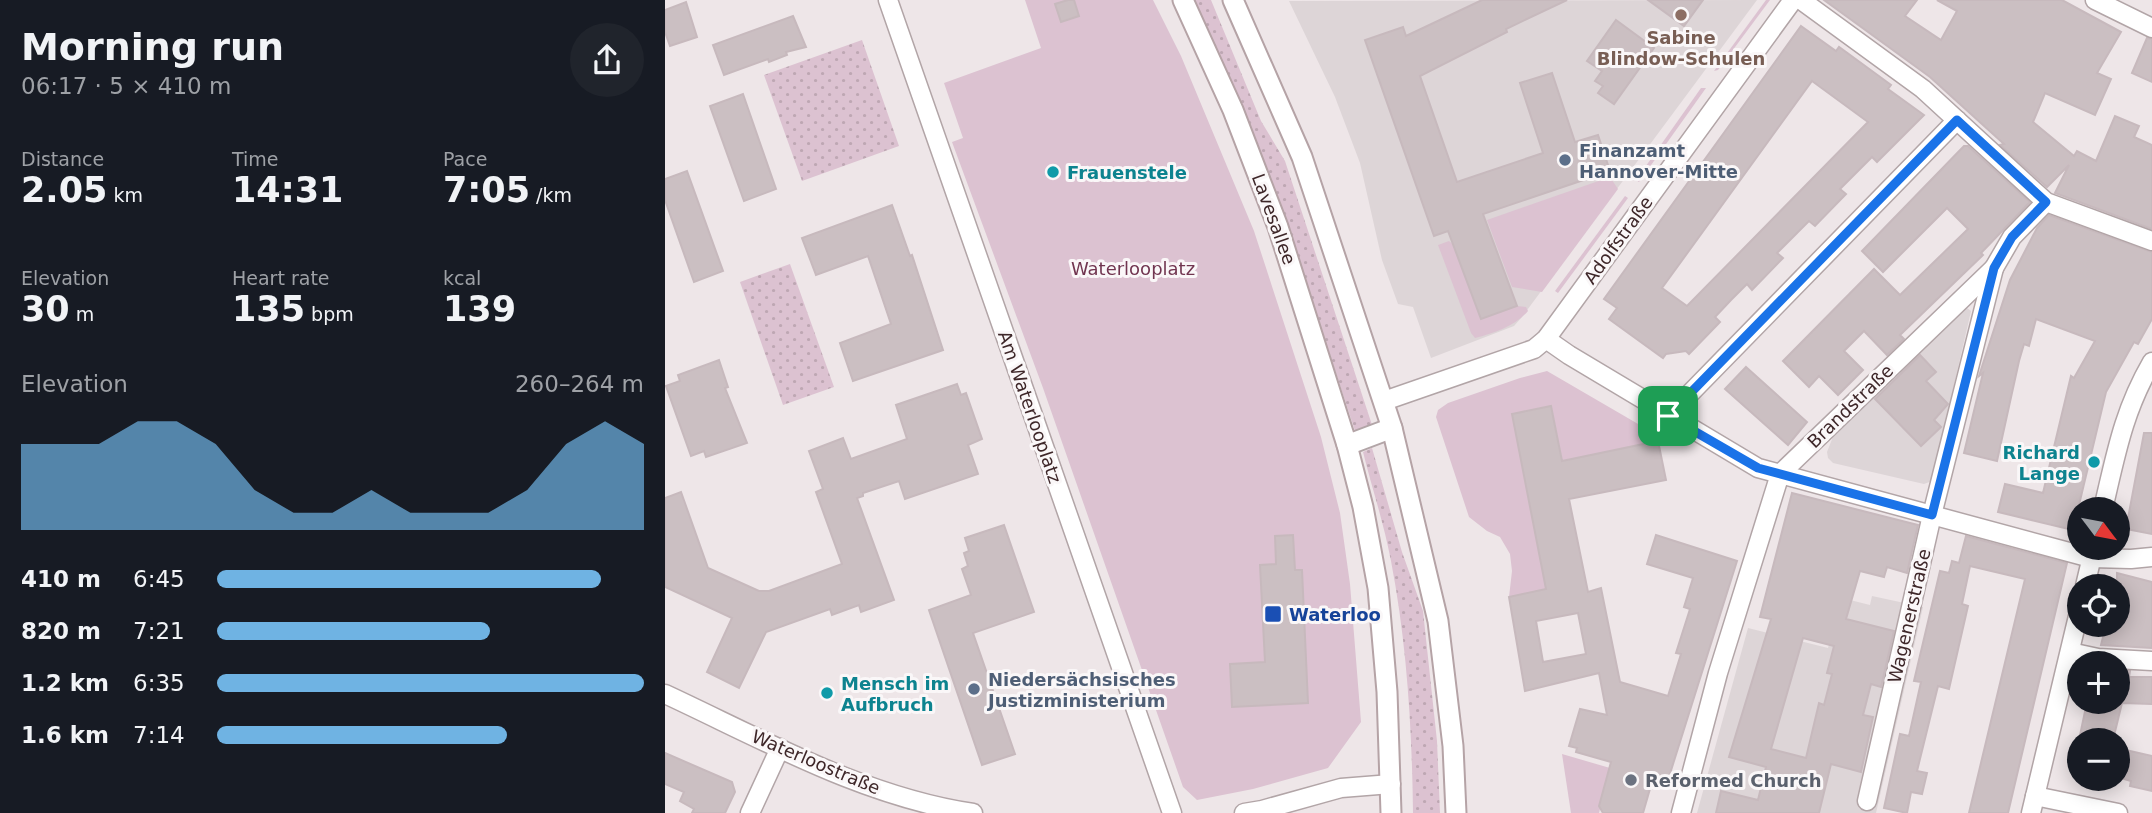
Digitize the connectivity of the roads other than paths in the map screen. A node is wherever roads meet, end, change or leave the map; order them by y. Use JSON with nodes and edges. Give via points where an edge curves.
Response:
{"nodes":[{"id":1,"x":888,"y":0,"type":"edge"},
{"id":2,"x":1183,"y":0,"type":"edge"},
{"id":3,"x":1233,"y":0,"type":"edge"},
{"id":4,"x":1793,"y":0,"type":"edge"},
{"id":5,"x":1801,"y":0,"type":"edge"},
{"id":6,"x":2095,"y":0,"type":"edge"},
{"id":7,"x":2152,"y":28,"type":"edge"},
{"id":8,"x":1957,"y":120,"type":"junction"},
{"id":9,"x":2046,"y":202,"type":"junction"},
{"id":10,"x":2152,"y":241,"type":"edge"},
{"id":11,"x":1994,"y":268,"type":"junction"},
{"id":12,"x":1546,"y":338,"type":"junction"},
{"id":13,"x":2152,"y":362,"type":"edge"},
{"id":14,"x":1384,"y":401,"type":"junction"},
{"id":15,"x":1668,"y":416,"type":"junction"},
{"id":16,"x":1392,"y":428,"type":"junction"},
{"id":17,"x":1347,"y":445,"type":"junction"},
{"id":18,"x":1780,"y":474,"type":"junction"},
{"id":19,"x":2106,"y":497,"type":"edge"},
{"id":20,"x":1932,"y":515,"type":"junction"},
{"id":21,"x":2067,"y":547,"type":"edge"},
{"id":22,"x":2152,"y":557,"type":"edge"},
{"id":23,"x":2130,"y":559,"type":"edge"},
{"id":24,"x":2130,"y":660,"type":"edge"},
{"id":25,"x":2152,"y":661,"type":"edge"},
{"id":26,"x":2067,"y":664,"type":"edge"},
{"id":27,"x":665,"y":694,"type":"edge"},
{"id":28,"x":780,"y":748,"type":"junction"},
{"id":29,"x":1391,"y":784,"type":"junction"},
{"id":30,"x":1867,"y":801,"type":"dead end"},
{"id":31,"x":2033,"y":804,"type":"edge"},
{"id":32,"x":750,"y":813,"type":"edge"},
{"id":33,"x":973,"y":813,"type":"edge"},
{"id":34,"x":1172,"y":813,"type":"edge"},
{"id":35,"x":1244,"y":813,"type":"edge"},
{"id":36,"x":1391,"y":813,"type":"edge"},
{"id":37,"x":1456,"y":813,"type":"edge"},
{"id":38,"x":1681,"y":813,"type":"edge"},
{"id":39,"x":2118,"y":813,"type":"edge"}],
"edges":[{"from":1,"to":34,"type":"street","name":"Am Waterlooplatz"},
{"from":2,"to":17,"type":"main road","name":"Lavesallee","via":[[1233,110],[1278,228]]},
{"from":3,"to":14,"type":"main road","via":[[1302,157]]},
{"from":4,"to":12,"type":"street","name":"Adolfstraße"},
{"from":5,"to":8,"type":"street","via":[[1923,89]]},
{"from":6,"to":7,"type":"street"},
{"from":8,"to":9,"type":"street"},
{"from":8,"to":15,"type":"street"},
{"from":9,"to":10,"type":"street"},
{"from":9,"to":11,"type":"street","name":"Brandstraße","via":[[2012,237]]},
{"from":11,"to":18,"type":"street","name":"Brandstraße"},
{"from":11,"to":20,"type":"street","name":"Wagenerstraße"},
{"from":12,"to":14,"type":"street","name":"Adolfstraße","via":[[1534,349]]},
{"from":12,"to":15,"type":"street"},
{"from":13,"to":19,"type":"street","via":[[2124,419]]},
{"from":14,"to":16,"type":"main road"},
{"from":15,"to":18,"type":"street","via":[[1758,468]]},
{"from":16,"to":17,"type":"main road"},
{"from":16,"to":37,"type":"main road","via":[[1438,621]]},
{"from":17,"to":29,"type":"main road","name":"Lavesallee","via":[[1378,588]]},
{"from":18,"to":20,"type":"street"},
{"from":18,"to":38,"type":"street","name":"Brandstraße","via":[[1718,673]]},
{"from":20,"to":21,"type":"street"},
{"from":20,"to":30,"type":"street","name":"Wagenerstraße"},
{"from":22,"to":23,"type":"street"},
{"from":24,"to":25,"type":"street"},
{"from":26,"to":31,"type":"street"},
{"from":27,"to":28,"type":"street","name":"Waterloostraße"},
{"from":28,"to":32,"type":"street"},
{"from":28,"to":33,"type":"street","name":"Waterloostraße","via":[[906,799]]},
{"from":29,"to":35,"type":"street","via":[[1341,788]]},
{"from":29,"to":36,"type":"main road","name":"Lavesallee"},
{"from":31,"to":39,"type":"street"}]}
